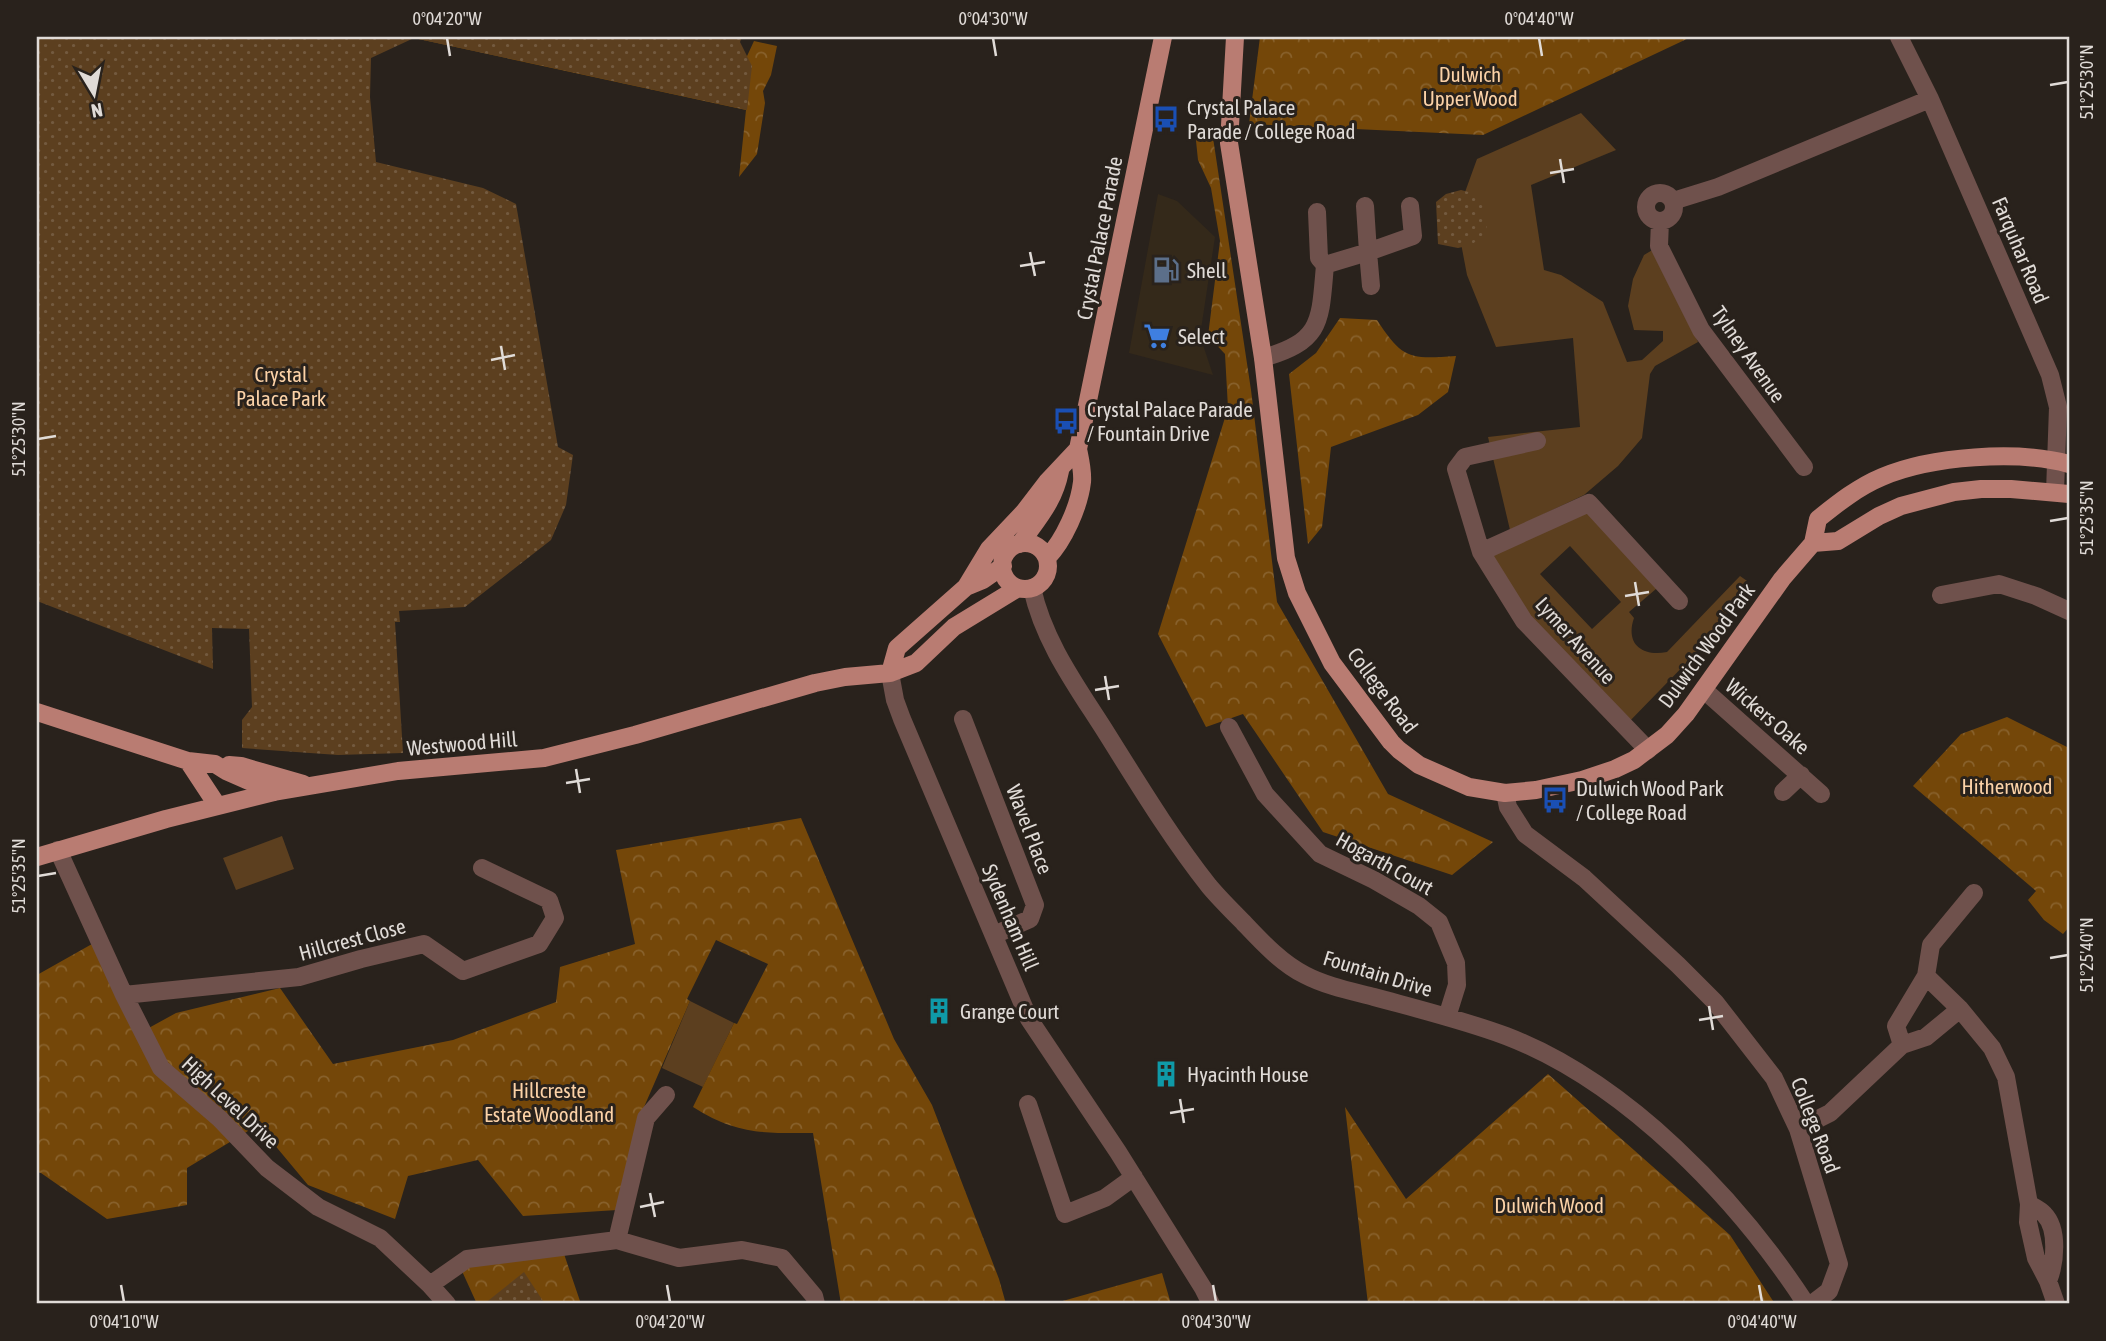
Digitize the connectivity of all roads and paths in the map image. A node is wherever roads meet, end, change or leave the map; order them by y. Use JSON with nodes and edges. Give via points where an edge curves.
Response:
{"nodes":[{"id":1,"x":1163,"y":37,"type":"edge"},
{"id":2,"x":1235,"y":37,"type":"edge"},
{"id":3,"x":1899,"y":37,"type":"edge"},
{"id":4,"x":1930,"y":99,"type":"junction"},
{"id":5,"x":1365,"y":206,"type":"dead end"},
{"id":6,"x":1410,"y":206,"type":"dead end"},
{"id":7,"x":1317,"y":212,"type":"dead end"},
{"id":8,"x":1368,"y":252,"type":"junction"},
{"id":9,"x":1325,"y":265,"type":"junction"},
{"id":10,"x":1371,"y":286,"type":"dead end"},
{"id":11,"x":1263,"y":358,"type":"junction"},
{"id":12,"x":1537,"y":441,"type":"dead end"},
{"id":13,"x":1078,"y":449,"type":"junction"},
{"id":14,"x":2063,"y":462,"type":"edge"},
{"id":15,"x":1804,"y":467,"type":"dead end"},
{"id":16,"x":1061,"y":468,"type":"junction"},
{"id":17,"x":2062,"y":493,"type":"edge"},
{"id":18,"x":1813,"y":542,"type":"junction"},
{"id":19,"x":1020,"y":544,"type":"junction"},
{"id":20,"x":1481,"y":552,"type":"junction"},
{"id":21,"x":1047,"y":558,"type":"junction"},
{"id":22,"x":1003,"y":566,"type":"junction"},
{"id":23,"x":966,"y":587,"type":"junction"},
{"id":24,"x":1025,"y":588,"type":"junction"},
{"id":25,"x":1941,"y":594,"type":"dead end"},
{"id":26,"x":1679,"y":601,"type":"dead end"},
{"id":27,"x":2069,"y":611,"type":"edge"},
{"id":28,"x":890,"y":673,"type":"junction"},
{"id":29,"x":1704,"y":690,"type":"junction"},
{"id":30,"x":37,"y":712,"type":"edge"},
{"id":31,"x":963,"y":719,"type":"dead end"},
{"id":32,"x":1229,"y":727,"type":"dead end"},
{"id":33,"x":1648,"y":750,"type":"junction"},
{"id":34,"x":188,"y":761,"type":"junction"},
{"id":35,"x":215,"y":764,"type":"junction"},
{"id":36,"x":1801,"y":775,"type":"junction"},
{"id":37,"x":311,"y":786,"type":"junction"},
{"id":38,"x":274,"y":792,"type":"junction"},
{"id":39,"x":1783,"y":792,"type":"dead end"},
{"id":40,"x":1505,"y":793,"type":"junction"},
{"id":41,"x":1821,"y":794,"type":"dead end"},
{"id":42,"x":216,"y":805,"type":"junction"},
{"id":43,"x":58,"y":850,"type":"junction"},
{"id":44,"x":37,"y":857,"type":"edge"},
{"id":45,"x":482,"y":868,"type":"dead end"},
{"id":46,"x":1974,"y":893,"type":"dead end"},
{"id":47,"x":994,"y":935,"type":"junction"},
{"id":48,"x":1926,"y":976,"type":"junction"},
{"id":49,"x":124,"y":995,"type":"junction"},
{"id":50,"x":1959,"y":1009,"type":"junction"},
{"id":51,"x":1447,"y":1017,"type":"junction"},
{"id":52,"x":1902,"y":1045,"type":"junction"},
{"id":53,"x":666,"y":1095,"type":"dead end"},
{"id":54,"x":1028,"y":1104,"type":"dead end"},
{"id":55,"x":1798,"y":1129,"type":"junction"},
{"id":56,"x":1134,"y":1177,"type":"junction"},
{"id":57,"x":617,"y":1240,"type":"junction"},
{"id":58,"x":430,"y":1285,"type":"junction"},
{"id":59,"x":447,"y":1304,"type":"edge"},
{"id":60,"x":816,"y":1304,"type":"edge"},
{"id":61,"x":1210,"y":1304,"type":"edge"},
{"id":62,"x":1806,"y":1304,"type":"edge"},
{"id":63,"x":1812,"y":1304,"type":"edge"},
{"id":64,"x":2056,"y":1304,"type":"edge"}],
"edges":[{"from":1,"to":13,"type":"main road","name":"Crystal Palace Parade"},
{"from":2,"to":11,"type":"main road","name":"College Road","via":[[1229,143]]},
{"from":3,"to":4,"type":"street","name":"Farquhar Road"},
{"from":4,"to":14,"type":"street","name":"Farquhar Road","via":[[2050,375]]},
{"from":4,"to":15,"type":"street","name":"Tylney Avenue","via":[[1718,187],[1673,201],[1660,192],[1647,201],[1647,212],[1660,220],[1660,246],[1701,330]]},
{"from":5,"to":8,"type":"street"},
{"from":6,"to":8,"type":"street","via":[[1413,236]]},
{"from":7,"to":9,"type":"street","via":[[1319,258]]},
{"from":8,"to":9,"type":"street"},
{"from":8,"to":10,"type":"street"},
{"from":9,"to":11,"type":"street","via":[[1314,331],[1289,351]]},
{"from":11,"to":40,"type":"main road","name":"College Road","via":[[1286,558],[1297,593],[1329,657],[1399,750],[1419,765],[1469,787]]},
{"from":12,"to":20,"type":"street","name":"Lymer Avenue","via":[[1465,457],[1456,469]]},
{"from":13,"to":16,"type":"main road"},
{"from":13,"to":21,"type":"main road","name":"Crystal Palace Parade","via":[[1082,481],[1067,525]]},
{"from":14,"to":17,"type":"street","name":"Farquhar Road"},
{"from":14,"to":18,"type":"main road","name":"Dulwich Wood Park","via":[[1987,457],[1903,470],[1856,491],[1818,519]]},
{"from":16,"to":19,"type":"main road","via":[[1045,512]]},
{"from":16,"to":23,"type":"main road","via":[[989,549]]},
{"from":17,"to":18,"type":"main road","via":[[1981,489],[1925,498],[1879,516],[1838,541]]},
{"from":18,"to":29,"type":"main road","name":"Dulwich Wood Park","via":[[1768,597]]},
{"from":19,"to":21,"type":"main road","via":[[1039,547]]},
{"from":19,"to":22,"type":"main road","via":[[1007,552]]},
{"from":20,"to":26,"type":"street","via":[[1589,503]]},
{"from":20,"to":33,"type":"street","name":"Lymer Avenue","via":[[1524,621]]},
{"from":21,"to":24,"type":"main road","via":[[1045,577]]},
{"from":22,"to":23,"type":"main road"},
{"from":22,"to":24,"type":"main road","via":[[1007,579]]},
{"from":23,"to":28,"type":"main road","via":[[897,648]]},
{"from":24,"to":28,"type":"main road","name":"Westwood Hill","via":[[954,627],[915,663]]},
{"from":24,"to":51,"type":"street","name":"Fountain Drive","via":[[1053,647],[1160,817],[1209,887],[1260,940],[1305,975]]},
{"from":25,"to":27,"type":"street","via":[[1999,584]]},
{"from":28,"to":37,"type":"main road","name":"Westwood Hill","via":[[815,683],[544,758],[398,771]]},
{"from":28,"to":47,"type":"street","name":"Sydenham Hill","via":[[902,719]]},
{"from":29,"to":33,"type":"main road","name":"Dulwich Wood Park","via":[[1667,735]]},
{"from":29,"to":36,"type":"street","name":"Wickers Oake"},
{"from":30,"to":34,"type":"main road"},
{"from":31,"to":47,"type":"street","name":"Wavel Place","via":[[1035,905],[1030,919]]},
{"from":32,"to":51,"type":"street","name":"Hogarth Court","via":[[1265,794],[1321,854],[1374,880],[1439,922],[1456,962],[1457,985]]},
{"from":33,"to":40,"type":"main road","name":"Dulwich Wood Park","via":[[1615,769],[1582,780]]},
{"from":34,"to":35,"type":"main road"},
{"from":34,"to":42,"type":"main road"},
{"from":35,"to":37,"type":"main road","via":[[241,766]]},
{"from":35,"to":38,"type":"main road"},
{"from":36,"to":39,"type":"street","name":"Wickers Oake"},
{"from":36,"to":41,"type":"street","name":"Wickers Oake"},
{"from":37,"to":38,"type":"main road","name":"Westwood Hill"},
{"from":38,"to":42,"type":"main road","name":"Westwood Hill"},
{"from":40,"to":55,"type":"street","name":"College Road","via":[[1525,834],[1584,878],[1715,1002],[1774,1078]]},
{"from":42,"to":43,"type":"main road","name":"Westwood Hill"},
{"from":43,"to":44,"type":"main road","name":"Westwood Hill"},
{"from":43,"to":49,"type":"street","name":"High Level Drive"},
{"from":45,"to":49,"type":"street","name":"Hillcrest Close","via":[[550,900],[555,918],[539,944],[463,971],[424,944],[299,977]]},
{"from":46,"to":48,"type":"street","via":[[1931,945]]},
{"from":47,"to":56,"type":"street","name":"Sydenham Hill","via":[[1029,1019]]},
{"from":48,"to":50,"type":"street"},
{"from":48,"to":52,"type":"street","via":[[1896,1026]]},
{"from":49,"to":58,"type":"street","name":"High Level Drive","via":[[161,1068],[267,1168],[318,1207],[380,1238]]},
{"from":50,"to":52,"type":"street","via":[[1926,1037]]},
{"from":50,"to":64,"type":"street","via":[[1992,1048],[2006,1077],[2029,1204],[2028,1222],[2036,1258]]},
{"from":51,"to":62,"type":"street","name":"Fountain Drive","via":[[1556,1059],[1605,1091],[1696,1166],[1747,1224]]},
{"from":52,"to":55,"type":"street","via":[[1830,1113]]},
{"from":53,"to":57,"type":"street","via":[[646,1118]]},
{"from":54,"to":56,"type":"street","via":[[1066,1213],[1104,1198]]},
{"from":55,"to":63,"type":"street","name":"College Road","via":[[1839,1264],[1829,1291]]},
{"from":56,"to":61,"type":"street","name":"Sydenham Hill"},
{"from":57,"to":58,"type":"street","via":[[467,1259]]},
{"from":57,"to":60,"type":"street","via":[[680,1258],[742,1251],[782,1258]]},
{"from":58,"to":59,"type":"street","name":"High Level Drive"}]}
